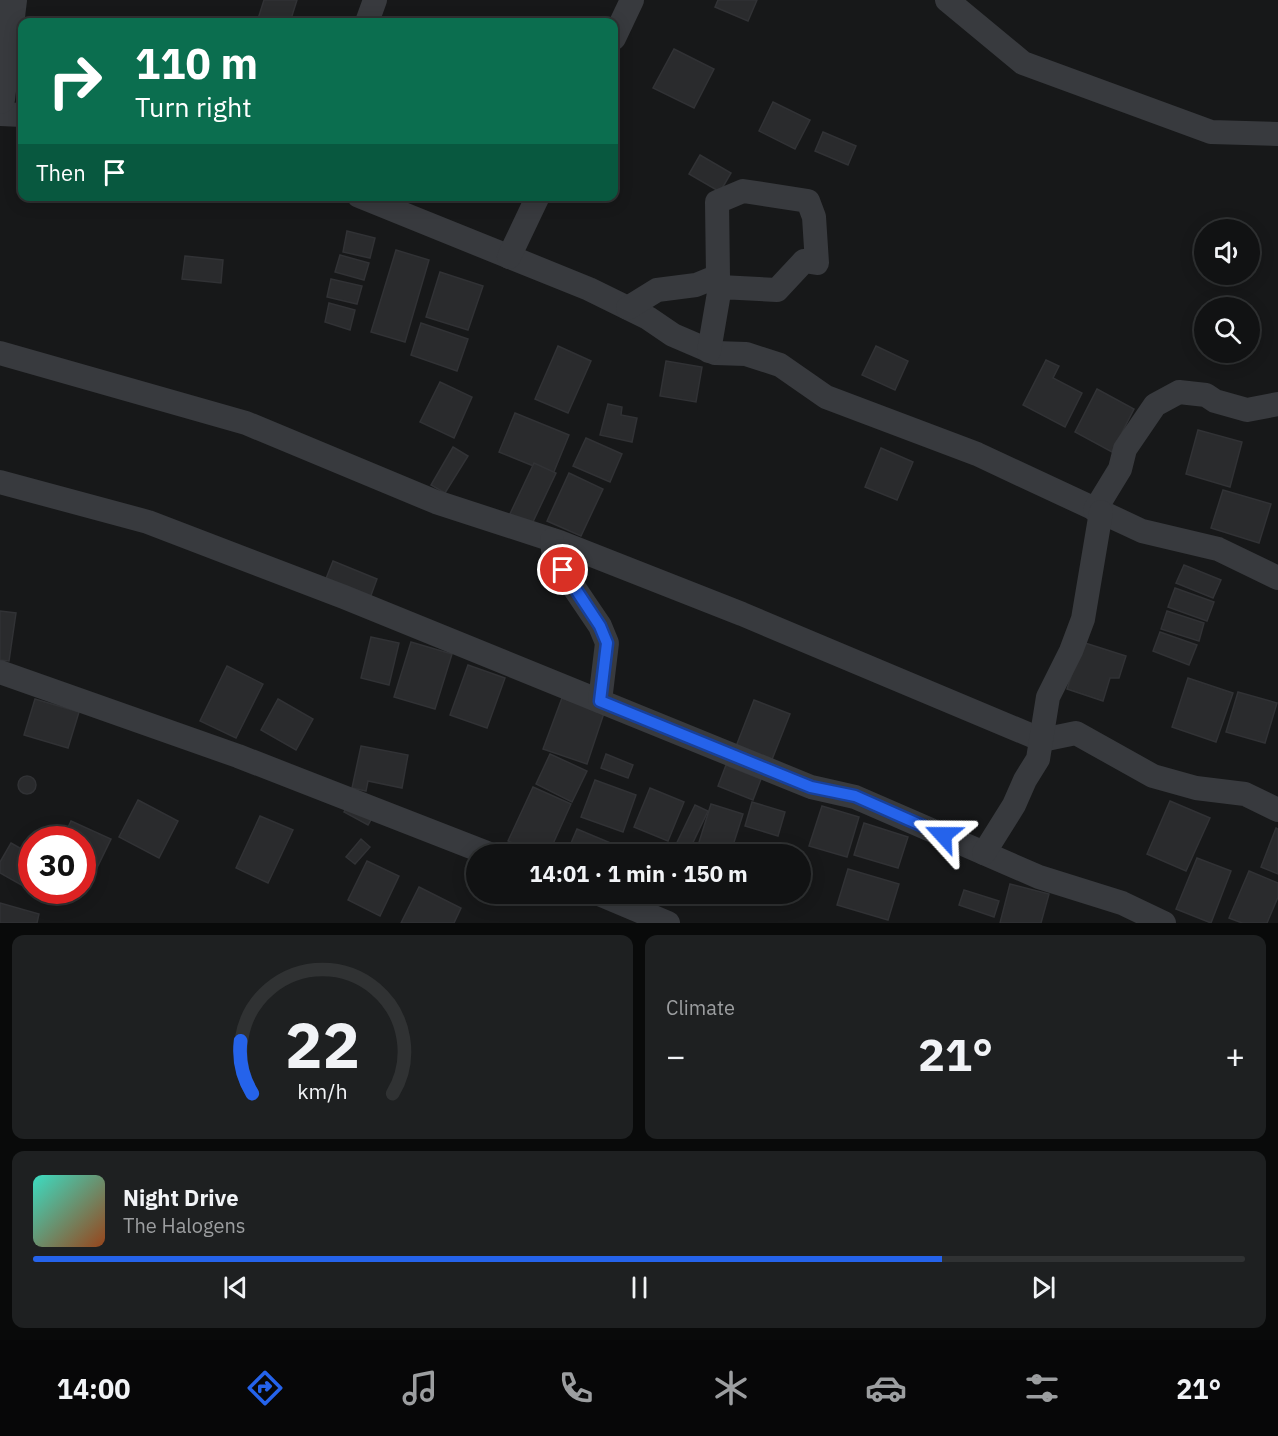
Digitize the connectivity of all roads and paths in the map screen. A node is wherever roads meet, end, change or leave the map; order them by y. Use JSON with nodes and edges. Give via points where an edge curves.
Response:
{"nodes":[{"id":1,"x":12,"y":0,"type":"edge"},
{"id":2,"x":375,"y":0,"type":"edge"},
{"id":3,"x":632,"y":0,"type":"edge"},
{"id":4,"x":946,"y":0,"type":"edge"},
{"id":5,"x":368,"y":18,"type":"edge"},
{"id":6,"x":618,"y":30,"type":"edge"},
{"id":7,"x":1,"y":84,"type":"edge"},
{"id":8,"x":0,"y":114,"type":"edge"},
{"id":9,"x":18,"y":115,"type":"edge"},
{"id":10,"x":1278,"y":134,"type":"edge"},
{"id":11,"x":371,"y":201,"type":"edge"},
{"id":12,"x":536,"y":201,"type":"edge"},
{"id":13,"x":509,"y":257,"type":"junction"},
{"id":14,"x":628,"y":308,"type":"junction"},
{"id":15,"x":710,"y":351,"type":"junction"},
{"id":16,"x":0,"y":353,"type":"edge"},
{"id":17,"x":1278,"y":404,"type":"edge"},
{"id":18,"x":0,"y":482,"type":"edge"},
{"id":19,"x":1098,"y":511,"type":"junction"},
{"id":20,"x":552,"y":540,"type":"junction"},
{"id":21,"x":1278,"y":578,"type":"edge"},
{"id":22,"x":0,"y":672,"type":"edge"},
{"id":23,"x":600,"y":701,"type":"junction"},
{"id":24,"x":1042,"y":740,"type":"junction"},
{"id":25,"x":1278,"y":810,"type":"edge"},
{"id":26,"x":466,"y":845,"type":"edge"},
{"id":27,"x":984,"y":853,"type":"junction"},
{"id":28,"x":623,"y":904,"type":"edge"},
{"id":29,"x":668,"y":923,"type":"edge"},
{"id":30,"x":1164,"y":923,"type":"edge"}],
"edges":[{"from":1,"to":7,"type":"street"},
{"from":2,"to":5,"type":"street"},
{"from":3,"to":6,"type":"street"},
{"from":4,"to":10,"type":"street","via":[[1023,63],[1211,132]]},
{"from":8,"to":9,"type":"street"},
{"from":11,"to":13,"type":"street"},
{"from":12,"to":13,"type":"street"},
{"from":13,"to":14,"type":"street"},
{"from":14,"to":15,"type":"street","via":[[673,335]]},
{"from":14,"to":15,"type":"street","via":[[657,290],[696,285],[718,276],[717,202],[743,191],[808,201],[814,217],[817,263],[804,261],[777,290],[720,287]]},
{"from":15,"to":19,"type":"street","via":[[746,354],[780,365],[826,397],[977,454]]},
{"from":16,"to":20,"type":"street","via":[[246,423],[436,502]]},
{"from":17,"to":19,"type":"street","via":[[1247,410],[1206,395],[1179,392],[1155,405],[1125,449],[1120,469]]},
{"from":18,"to":23,"type":"street","via":[[148,522]]},
{"from":19,"to":21,"type":"street","via":[[1142,531],[1218,549]]},
{"from":19,"to":24,"type":"street","via":[[1083,619],[1048,697]]},
{"from":20,"to":23,"type":"street","via":[[555,558],[607,643]]},
{"from":20,"to":24,"type":"street","via":[[742,614]]},
{"from":22,"to":26,"type":"street","via":[[238,756]]},
{"from":23,"to":27,"type":"street","via":[[811,787],[855,796]]},
{"from":24,"to":25,"type":"street","via":[[1076,733],[1153,776],[1196,788],[1245,794]]},
{"from":24,"to":27,"type":"street","via":[[1038,759]]},
{"from":27,"to":30,"type":"street","via":[[1039,877],[1122,903]]},
{"from":28,"to":29,"type":"street"}]}
